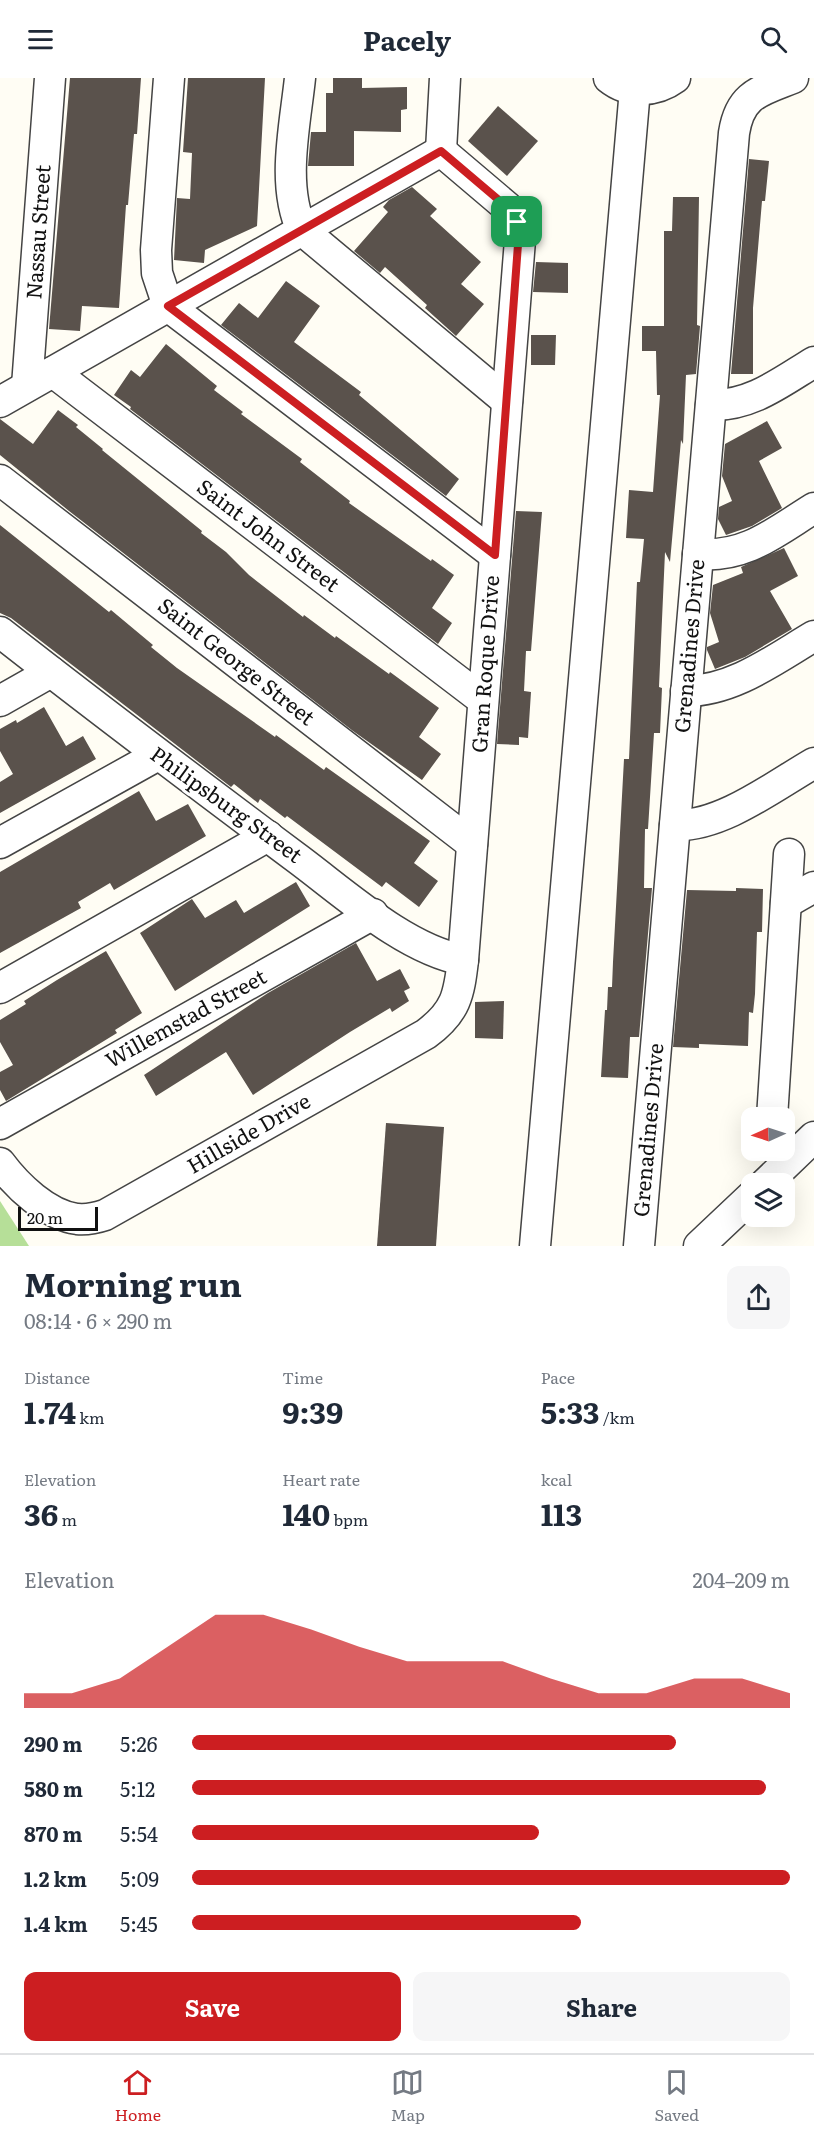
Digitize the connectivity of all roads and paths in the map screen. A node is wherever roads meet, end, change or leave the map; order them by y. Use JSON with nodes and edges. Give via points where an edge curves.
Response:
{"nodes":[{"id":1,"x":50,"y":78,"type":"edge"},
{"id":2,"x":169,"y":78,"type":"edge"},
{"id":3,"x":300,"y":78,"type":"edge"},
{"id":4,"x":445,"y":78,"type":"edge"},
{"id":5,"x":675,"y":78,"type":"edge"},
{"id":6,"x":793,"y":78,"type":"edge"},
{"id":7,"x":622,"y":83,"type":"edge"},
{"id":8,"x":441,"y":151,"type":"junction"},
{"id":9,"x":302,"y":230,"type":"junction"},
{"id":10,"x":168,"y":306,"type":"junction"},
{"id":11,"x":814,"y":362,"type":"edge"},
{"id":12,"x":53,"y":372,"type":"junction"},
{"id":13,"x":27,"y":386,"type":"junction"},
{"id":14,"x":507,"y":400,"type":"junction"},
{"id":15,"x":0,"y":402,"type":"edge"},
{"id":16,"x":711,"y":405,"type":"junction"},
{"id":17,"x":0,"y":480,"type":"edge"},
{"id":18,"x":814,"y":508,"type":"edge"},
{"id":19,"x":698,"y":554,"type":"junction"},
{"id":20,"x":495,"y":555,"type":"junction"},
{"id":21,"x":0,"y":632,"type":"edge"},
{"id":22,"x":814,"y":636,"type":"edge"},
{"id":23,"x":51,"y":672,"type":"junction"},
{"id":24,"x":686,"y":691,"type":"junction"},
{"id":25,"x":483,"y":700,"type":"junction"},
{"id":26,"x":0,"y":701,"type":"edge"},
{"id":27,"x":158,"y":755,"type":"junction"},
{"id":28,"x":814,"y":764,"type":"edge"},
{"id":29,"x":675,"y":825,"type":"junction"},
{"id":30,"x":268,"y":836,"type":"junction"},
{"id":31,"x":0,"y":843,"type":"edge"},
{"id":32,"x":472,"y":844,"type":"junction"},
{"id":33,"x":789,"y":854,"type":"dead end"},
{"id":34,"x":814,"y":888,"type":"edge"},
{"id":35,"x":786,"y":903,"type":"junction"},
{"id":36,"x":373,"y":914,"type":"junction"},
{"id":37,"x":464,"y":960,"type":"junction"},
{"id":38,"x":0,"y":988,"type":"edge"},
{"id":39,"x":773,"y":1107,"type":"edge"},
{"id":40,"x":0,"y":1125,"type":"edge"},
{"id":41,"x":814,"y":1137,"type":"edge"},
{"id":42,"x":0,"y":1163,"type":"edge"},
{"id":43,"x":776,"y":1173,"type":"edge"},
{"id":44,"x":741,"y":1206,"type":"edge"},
{"id":45,"x":535,"y":1246,"type":"edge"},
{"id":46,"x":639,"y":1246,"type":"edge"},
{"id":47,"x":699,"y":1246,"type":"edge"}],
"edges":[{"from":1,"to":13,"type":"street","name":"Nassau Street"},
{"from":2,"to":10,"type":"street","via":[[156,250],[157,273]]},
{"from":3,"to":9,"type":"street","via":[[290,185],[295,216]]},
{"from":4,"to":8,"type":"street"},
{"from":5,"to":7,"type":"street","via":[[658,87]]},
{"from":6,"to":16,"type":"street","name":"Grenadines Drive","via":[[750,97],[736,118]]},
{"from":7,"to":45,"type":"street"},
{"from":8,"to":9,"type":"street"},
{"from":8,"to":14,"type":"street","name":"Gran Roque Drive","via":[[507,207],[517,222],[520,240]]},
{"from":9,"to":10,"type":"street"},
{"from":9,"to":14,"type":"street"},
{"from":10,"to":12,"type":"street"},
{"from":10,"to":20,"type":"street"},
{"from":11,"to":16,"type":"street","via":[[757,396]]},
{"from":12,"to":13,"type":"street"},
{"from":12,"to":25,"type":"street","name":"Saint John Street"},
{"from":13,"to":15,"type":"street"},
{"from":14,"to":20,"type":"street","name":"Gran Roque Drive"},
{"from":16,"to":19,"type":"street","name":"Grenadines Drive"},
{"from":17,"to":32,"type":"street","name":"Saint George Street"},
{"from":18,"to":19,"type":"street","via":[[744,550]]},
{"from":19,"to":24,"type":"street","name":"Grenadines Drive"},
{"from":20,"to":25,"type":"street","name":"Gran Roque Drive"},
{"from":21,"to":23,"type":"street","name":"Philipsburg Street"},
{"from":22,"to":24,"type":"street","via":[[733,682],[702,691]]},
{"from":23,"to":26,"type":"street"},
{"from":23,"to":27,"type":"street","name":"Philipsburg Street"},
{"from":24,"to":29,"type":"street","name":"Grenadines Drive"},
{"from":25,"to":32,"type":"street","name":"Gran Roque Drive"},
{"from":27,"to":30,"type":"street","name":"Philipsburg Street"},
{"from":27,"to":31,"type":"street"},
{"from":28,"to":29,"type":"street","via":[[721,817],[689,826]]},
{"from":29,"to":46,"type":"street","name":"Grenadines Drive"},
{"from":30,"to":36,"type":"street","name":"Philipsburg Street"},
{"from":30,"to":38,"type":"street"},
{"from":32,"to":37,"type":"street","name":"Gran Roque Drive"},
{"from":33,"to":35,"type":"street"},
{"from":34,"to":35,"type":"street"},
{"from":35,"to":39,"type":"street"},
{"from":36,"to":37,"type":"street","name":"Philipsburg Street","via":[[429,951]]},
{"from":36,"to":40,"type":"street","name":"Willemstad Street"},
{"from":37,"to":42,"type":"street","name":"Hillside Drive","via":[[457,998],[451,1012],[438,1025],[105,1215],[76,1219],[59,1214],[21,1187]]},
{"from":41,"to":43,"type":"street"},
{"from":44,"to":47,"type":"street"}]}
